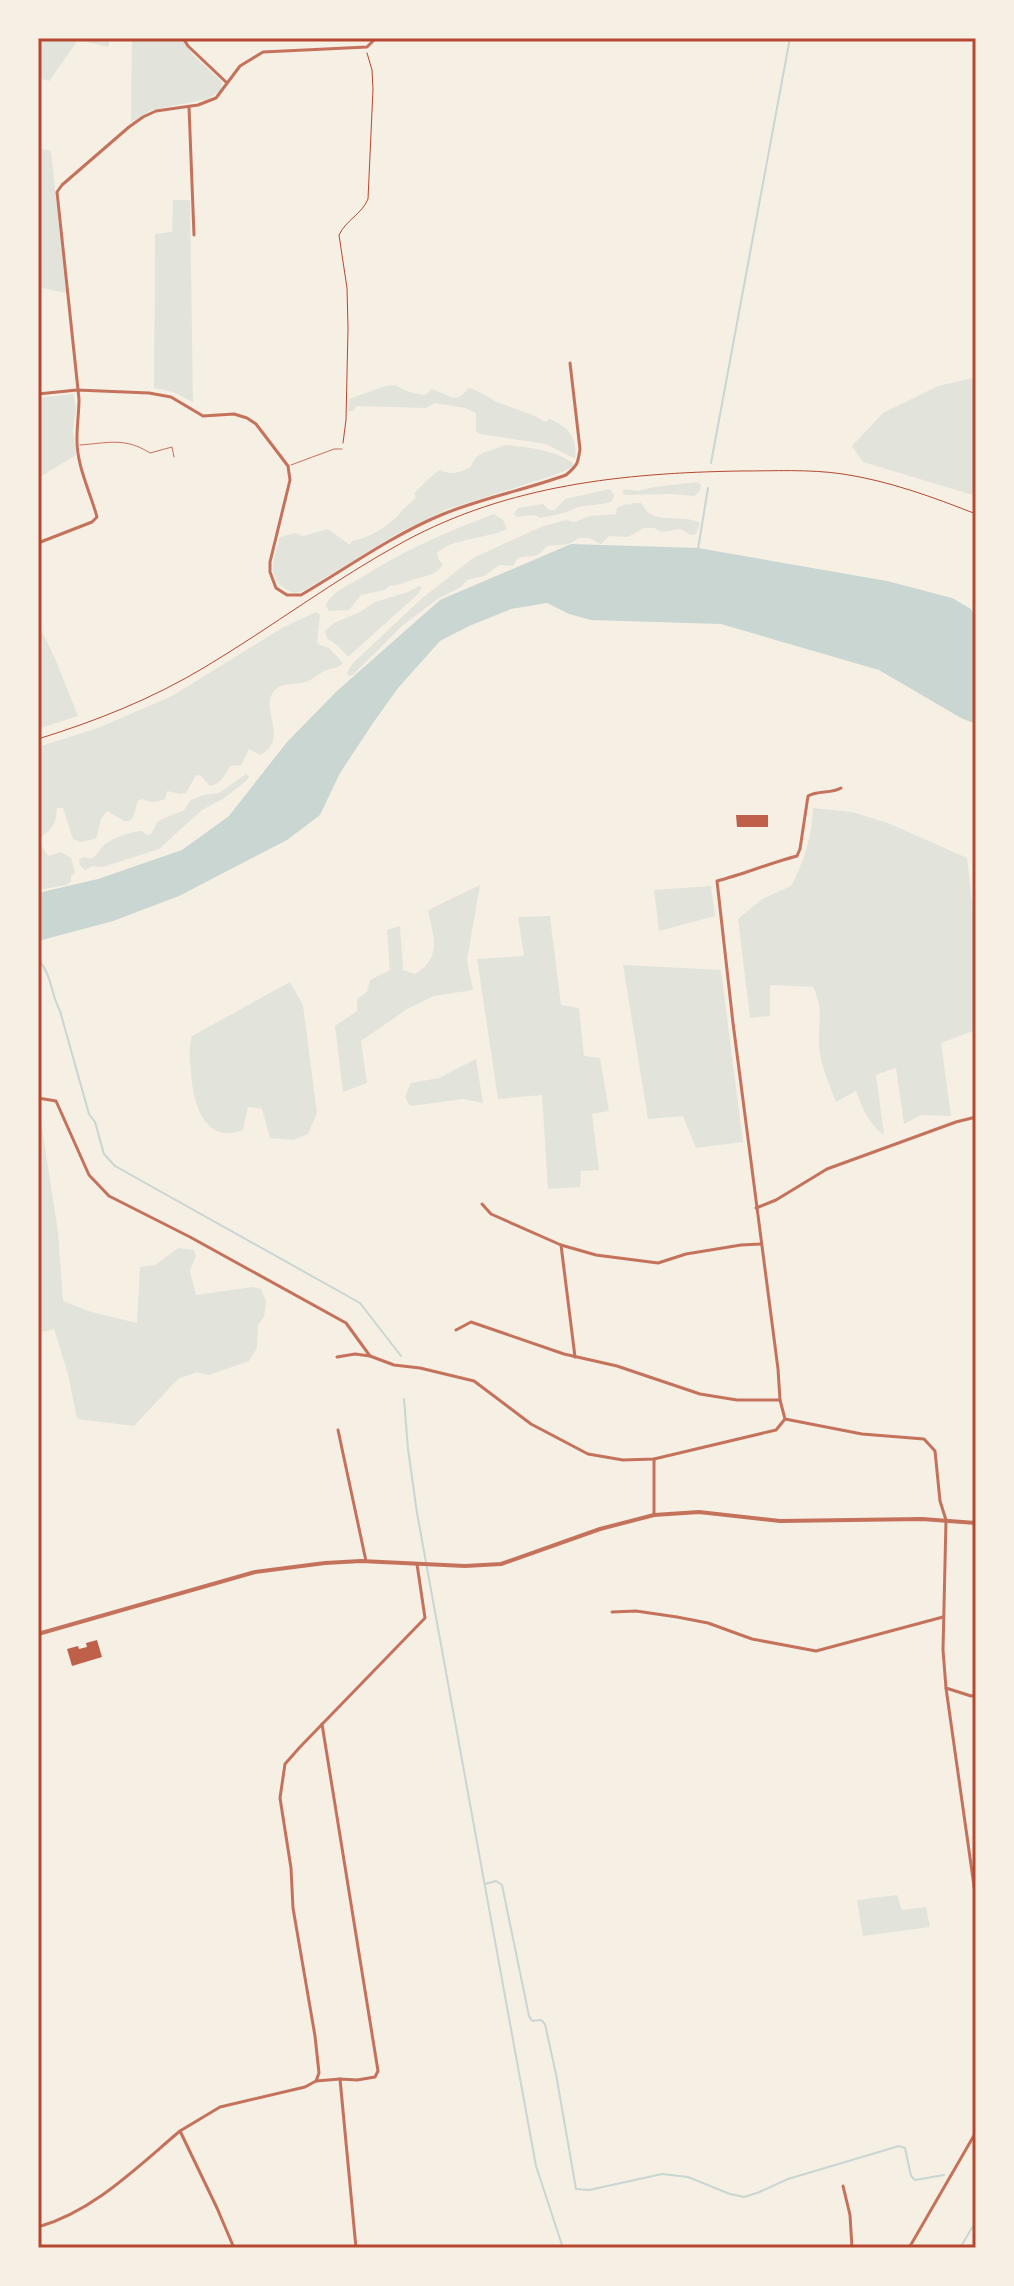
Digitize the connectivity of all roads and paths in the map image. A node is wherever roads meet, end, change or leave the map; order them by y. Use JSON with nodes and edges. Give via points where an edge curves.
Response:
{"nodes":[{"id":1,"x":183,"y":38,"type":"edge"},
{"id":2,"x":376,"y":38,"type":"edge"},
{"id":3,"x":367,"y":47,"type":"junction"},
{"id":4,"x":226,"y":82,"type":"junction"},
{"id":5,"x":189,"y":107,"type":"junction"},
{"id":6,"x":194,"y":235,"type":"dead end"},
{"id":7,"x":570,"y":363,"type":"dead end"},
{"id":8,"x":77,"y":390,"type":"junction"},
{"id":9,"x":38,"y":394,"type":"edge"},
{"id":10,"x":78,"y":445,"type":"junction"},
{"id":11,"x":342,"y":449,"type":"joint"},
{"id":12,"x":174,"y":457,"type":"dead end"},
{"id":13,"x":288,"y":466,"type":"junction"},
{"id":14,"x":976,"y":514,"type":"edge"},
{"id":15,"x":38,"y":543,"type":"edge"},
{"id":16,"x":38,"y":739,"type":"edge"},
{"id":17,"x":841,"y":788,"type":"dead end"},
{"id":18,"x":38,"y":1098,"type":"edge"},
{"id":19,"x":976,"y":1117,"type":"edge"},
{"id":20,"x":482,"y":1204,"type":"dead end"},
{"id":21,"x":756,"y":1208,"type":"junction"},
{"id":22,"x":761,"y":1244,"type":"junction"},
{"id":23,"x":561,"y":1245,"type":"junction"},
{"id":24,"x":456,"y":1330,"type":"dead end"},
{"id":25,"x":370,"y":1356,"type":"junction"},
{"id":26,"x":337,"y":1357,"type":"dead end"},
{"id":27,"x":575,"y":1357,"type":"junction"},
{"id":28,"x":780,"y":1400,"type":"junction"},
{"id":29,"x":785,"y":1419,"type":"junction"},
{"id":30,"x":338,"y":1430,"type":"dead end"},
{"id":31,"x":654,"y":1459,"type":"junction"},
{"id":32,"x":654,"y":1515,"type":"junction"},
{"id":33,"x":946,"y":1520,"type":"junction"},
{"id":34,"x":976,"y":1523,"type":"edge"},
{"id":35,"x":366,"y":1561,"type":"junction"},
{"id":36,"x":418,"y":1564,"type":"junction"},
{"id":37,"x":612,"y":1612,"type":"dead end"},
{"id":38,"x":943,"y":1617,"type":"junction"},
{"id":39,"x":38,"y":1634,"type":"edge"},
{"id":40,"x":946,"y":1688,"type":"junction"},
{"id":41,"x":976,"y":1695,"type":"edge"},
{"id":42,"x":322,"y":1724,"type":"junction"},
{"id":43,"x":976,"y":1900,"type":"edge"},
{"id":44,"x":340,"y":2079,"type":"junction"},
{"id":45,"x":316,"y":2081,"type":"junction"},
{"id":46,"x":180,"y":2131,"type":"junction"},
{"id":47,"x":976,"y":2132,"type":"edge"},
{"id":48,"x":843,"y":2186,"type":"dead end"},
{"id":49,"x":38,"y":2227,"type":"edge"},
{"id":50,"x":234,"y":2248,"type":"edge"},
{"id":51,"x":356,"y":2248,"type":"edge"},
{"id":52,"x":852,"y":2248,"type":"edge"},
{"id":53,"x":909,"y":2248,"type":"edge"}],
"edges":[{"from":1,"to":4,"type":"street"},
{"from":2,"to":3,"type":"street"},
{"from":3,"to":4,"type":"street","via":[[263,52]]},
{"from":3,"to":11,"type":"path","via":[[373,89],[368,199],[339,235],[348,328]]},
{"from":4,"to":5,"type":"street","via":[[216,98]]},
{"from":5,"to":6,"type":"street"},
{"from":5,"to":8,"type":"street","via":[[143,117],[57,192]]},
{"from":7,"to":13,"type":"street","via":[[580,449],[574,469],[420,525],[295,596],[276,588],[270,572],[290,480]]},
{"from":8,"to":9,"type":"street"},
{"from":8,"to":10,"type":"street"},
{"from":8,"to":13,"type":"street","via":[[161,394],[203,416],[247,418]]},
{"from":10,"to":12,"type":"lane","via":[[136,444],[150,453],[172,447]]},
{"from":10,"to":15,"type":"street","via":[[97,517]]},
{"from":11,"to":13,"type":"lane"},
{"from":14,"to":16,"type":"path","via":[[900,487],[831,472],[661,474],[555,487],[461,515],[418,534],[195,673],[119,711]]},
{"from":17,"to":21,"type":"street","via":[[808,796],[797,856],[717,881]]},
{"from":18,"to":25,"type":"street","via":[[56,1101],[89,1175],[109,1196],[346,1323]]},
{"from":19,"to":21,"type":"street","via":[[827,1169]]},
{"from":20,"to":23,"type":"street","via":[[491,1214]]},
{"from":21,"to":22,"type":"street"},
{"from":22,"to":23,"type":"street","via":[[658,1263]]},
{"from":22,"to":28,"type":"street"},
{"from":23,"to":27,"type":"street"},
{"from":24,"to":27,"type":"street","via":[[471,1322]]},
{"from":25,"to":26,"type":"street"},
{"from":25,"to":31,"type":"street","via":[[474,1381],[531,1424],[588,1454]]},
{"from":27,"to":28,"type":"street","via":[[700,1394]]},
{"from":28,"to":29,"type":"street"},
{"from":29,"to":31,"type":"street","via":[[776,1430]]},
{"from":29,"to":33,"type":"street","via":[[924,1439],[935,1451]]},
{"from":30,"to":35,"type":"street"},
{"from":31,"to":32,"type":"street"},
{"from":32,"to":33,"type":"street"},
{"from":32,"to":36,"type":"street","via":[[501,1564]]},
{"from":33,"to":34,"type":"street"},
{"from":33,"to":38,"type":"street"},
{"from":35,"to":36,"type":"street"},
{"from":35,"to":39,"type":"street","via":[[255,1572]]},
{"from":36,"to":42,"type":"street","via":[[425,1618]]},
{"from":37,"to":38,"type":"street","via":[[677,1617],[816,1651]]},
{"from":38,"to":40,"type":"street"},
{"from":40,"to":41,"type":"street"},
{"from":40,"to":43,"type":"street"},
{"from":42,"to":44,"type":"street","via":[[378,2071],[375,2077]]},
{"from":42,"to":45,"type":"street","via":[[285,1764],[280,1790],[315,2036]]},
{"from":44,"to":45,"type":"street"},
{"from":44,"to":51,"type":"street"},
{"from":45,"to":46,"type":"street","via":[[220,2107]]},
{"from":46,"to":49,"type":"street","via":[[118,2184]]},
{"from":46,"to":50,"type":"street"},
{"from":47,"to":53,"type":"street"},
{"from":48,"to":52,"type":"street"}]}
